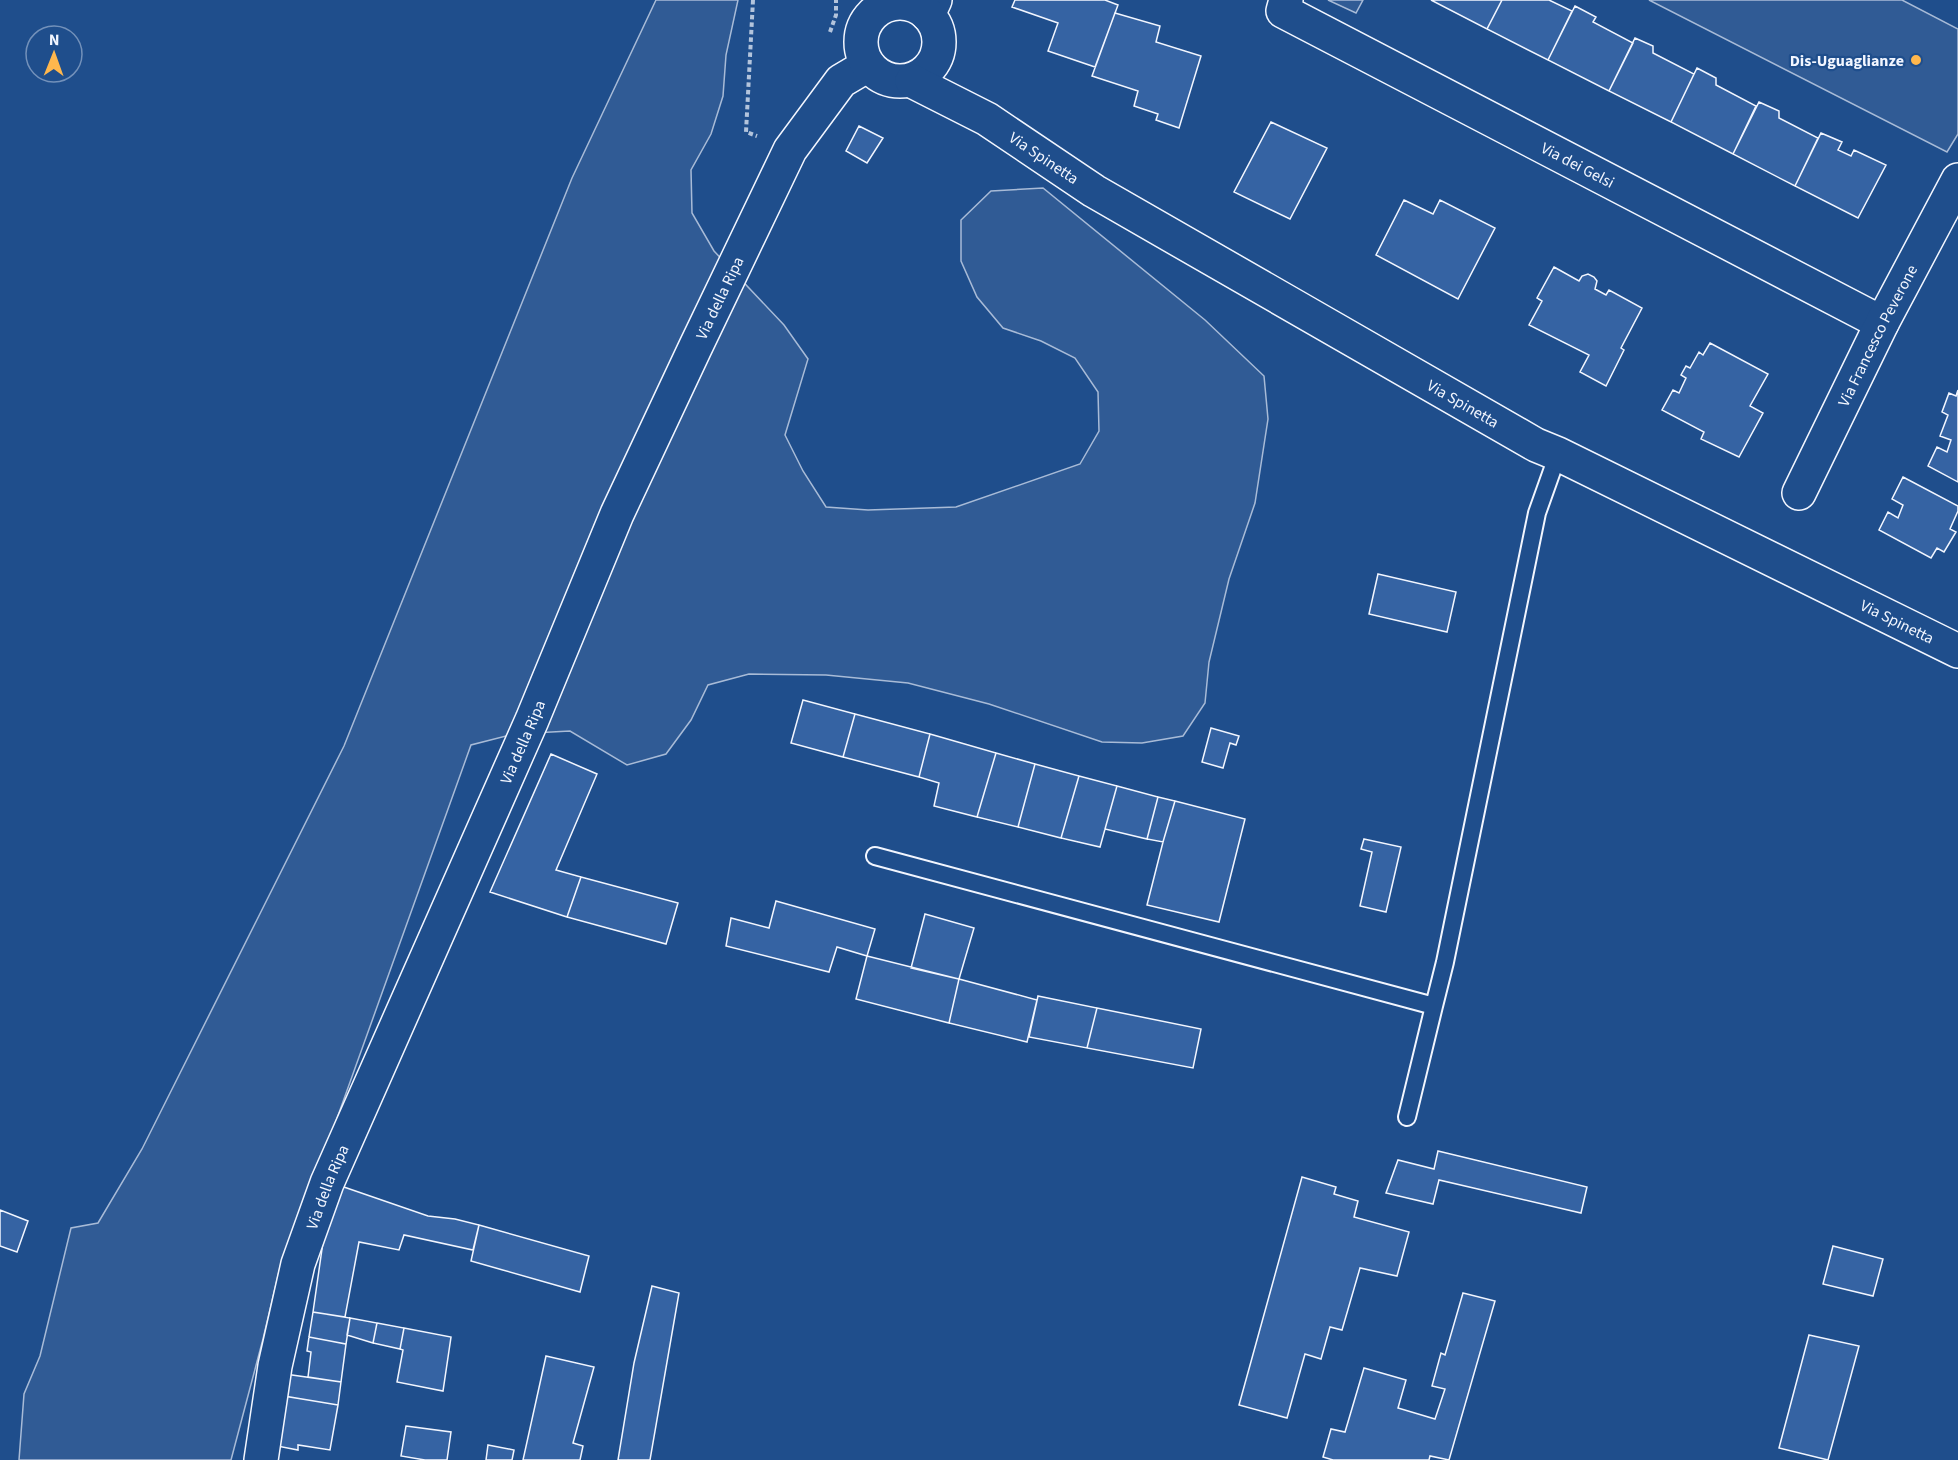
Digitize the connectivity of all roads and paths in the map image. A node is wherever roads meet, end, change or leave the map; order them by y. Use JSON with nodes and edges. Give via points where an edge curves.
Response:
{"nodes":[{"id":1,"x":753,"y":0,"type":"edge"},
{"id":2,"x":836,"y":0,"type":"edge"},
{"id":3,"x":1286,"y":0,"type":"edge"},
{"id":4,"x":902,"y":5,"type":"edge"},
{"id":5,"x":830,"y":32,"type":"dead end"},
{"id":6,"x":938,"y":55,"type":"junction"},
{"id":7,"x":868,"y":65,"type":"junction"},
{"id":8,"x":912,"y":81,"type":"junction"},
{"id":9,"x":987,"y":119,"type":"junction"},
{"id":10,"x":790,"y":150,"type":"junction"},
{"id":11,"x":1958,"y":180,"type":"edge"},
{"id":12,"x":1882,"y":323,"type":"junction"},
{"id":13,"x":1558,"y":454,"type":"junction"},
{"id":14,"x":1799,"y":494,"type":"dead end"},
{"id":15,"x":1958,"y":651,"type":"edge"},
{"id":16,"x":875,"y":856,"type":"dead end"},
{"id":17,"x":1434,"y":1006,"type":"junction"},
{"id":18,"x":1407,"y":1116,"type":"dead end"},
{"id":19,"x":261,"y":1460,"type":"edge"}],
"edges":[{"from":1,"to":10,"type":"path","via":[[747,132]]},
{"from":2,"to":5,"type":"path"},
{"from":3,"to":12,"type":"street","name":"Via dei Gelsi","via":[[1283,11]]},
{"from":4,"to":6,"type":"street","via":[[937,26]]},
{"from":4,"to":7,"type":"street","via":[[865,25],[862,52]]},
{"from":6,"to":8,"type":"street","via":[[928,71]]},
{"from":6,"to":9,"type":"street","name":"Via Spinetta"},
{"from":7,"to":8,"type":"street","via":[[895,82]]},
{"from":7,"to":10,"type":"street","name":"Via della Ripa","via":[[841,81]]},
{"from":8,"to":9,"type":"street","name":"Via Spinetta"},
{"from":9,"to":13,"type":"street","name":"Via Spinetta","via":[[1094,191],[1525,439]]},
{"from":10,"to":19,"type":"street","name":"Via della Ripa","via":[[618,514],[532,720],[327,1183],[298,1264],[275,1366]]},
{"from":11,"to":12,"type":"street","name":"Via Francesco Peverone"},
{"from":12,"to":14,"type":"street","name":"Via Francesco Peverone"},
{"from":13,"to":15,"type":"street","name":"Via Spinetta"},
{"from":13,"to":17,"type":"lane","via":[[1537,513]]},
{"from":16,"to":17,"type":"lane"},
{"from":17,"to":18,"type":"lane"}]}
